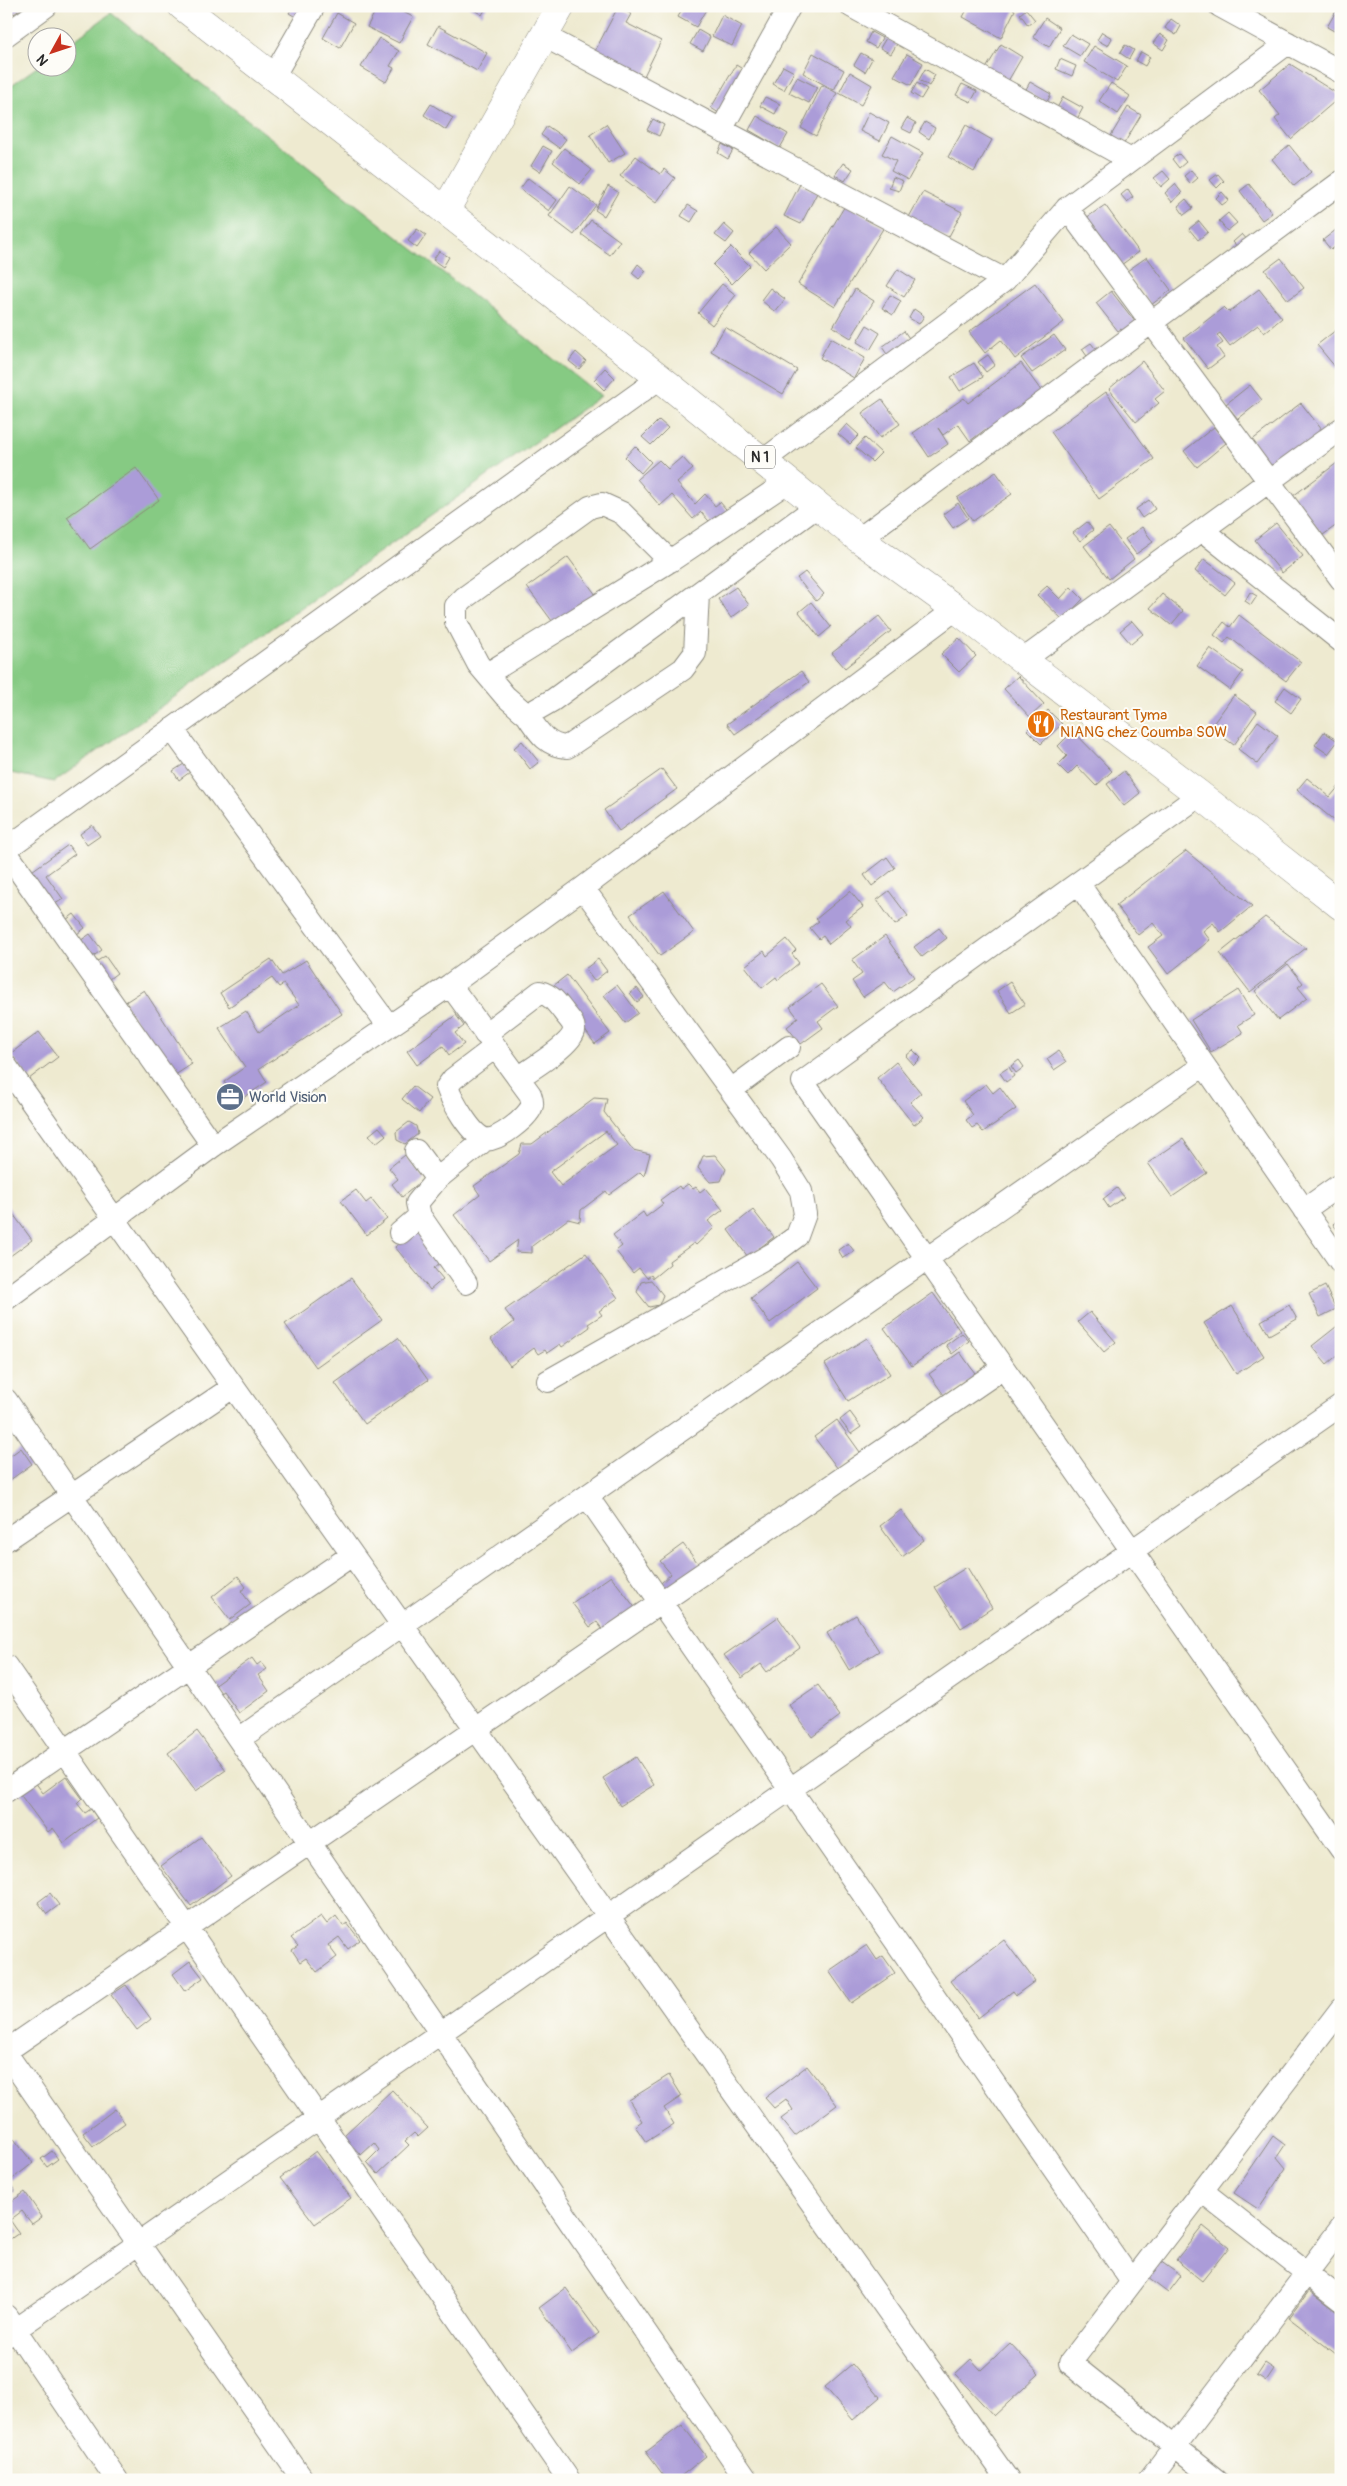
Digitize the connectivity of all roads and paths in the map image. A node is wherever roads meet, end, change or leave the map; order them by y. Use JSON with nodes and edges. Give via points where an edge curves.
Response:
{"nodes":[{"id":1,"x":46,"y":6,"type":"edge"},
{"id":2,"x":182,"y":6,"type":"edge"},
{"id":3,"x":314,"y":6,"type":"edge"},
{"id":4,"x":560,"y":6,"type":"edge"},
{"id":5,"x":790,"y":6,"type":"edge"},
{"id":6,"x":851,"y":6,"type":"edge"},
{"id":7,"x":1225,"y":8,"type":"edge"},
{"id":8,"x":6,"y":35,"type":"edge"},
{"id":9,"x":544,"y":36,"type":"junction"},
{"id":10,"x":1288,"y":44,"type":"junction"},
{"id":11,"x":1341,"y":72,"type":"edge"},
{"id":12,"x":273,"y":77,"type":"junction"},
{"id":13,"x":721,"y":130,"type":"junction"},
{"id":14,"x":1130,"y":160,"type":"junction"},
{"id":15,"x":1341,"y":182,"type":"edge"},
{"id":16,"x":1067,"y":208,"type":"junction"},
{"id":17,"x":445,"y":211,"type":"junction"},
{"id":18,"x":1005,"y":280,"type":"junction"},
{"id":19,"x":1152,"y":323,"type":"junction"},
{"id":20,"x":660,"y":378,"type":"junction"},
{"id":21,"x":1341,"y":430,"type":"edge"},
{"id":22,"x":764,"y":460,"type":"junction"},
{"id":23,"x":789,"y":480,"type":"junction"},
{"id":24,"x":1269,"y":482,"type":"junction"},
{"id":25,"x":819,"y":505,"type":"junction"},
{"id":26,"x":1202,"y":530,"type":"junction"},
{"id":27,"x":859,"y":539,"type":"junction"},
{"id":28,"x":670,"y":561,"type":"junction"},
{"id":29,"x":1341,"y":579,"type":"edge"},
{"id":30,"x":698,"y":594,"type":"junction"},
{"id":31,"x":956,"y":609,"type":"junction"},
{"id":32,"x":1341,"y":641,"type":"edge"},
{"id":33,"x":1022,"y":660,"type":"junction"},
{"id":34,"x":487,"y":674,"type":"junction"},
{"id":35,"x":527,"y":715,"type":"junction"},
{"id":36,"x":172,"y":729,"type":"junction"},
{"id":37,"x":1200,"y":795,"type":"junction"},
{"id":38,"x":6,"y":850,"type":"edge"},
{"id":39,"x":1078,"y":883,"type":"junction"},
{"id":40,"x":584,"y":888,"type":"junction"},
{"id":41,"x":1341,"y":906,"type":"edge"},
{"id":42,"x":450,"y":985,"type":"junction"},
{"id":43,"x":388,"y":1025,"type":"junction"},
{"id":44,"x":490,"y":1040,"type":"junction"},
{"id":45,"x":789,"y":1047,"type":"dead end"},
{"id":46,"x":1204,"y":1065,"type":"junction"},
{"id":47,"x":6,"y":1066,"type":"edge"},
{"id":48,"x":518,"y":1078,"type":"junction"},
{"id":49,"x":731,"y":1090,"type":"junction"},
{"id":50,"x":485,"y":1140,"type":"junction"},
{"id":51,"x":212,"y":1146,"type":"junction"},
{"id":52,"x":416,"y":1151,"type":"dead end"},
{"id":53,"x":437,"y":1178,"type":"junction"},
{"id":54,"x":1341,"y":1184,"type":"edge"},
{"id":55,"x":1304,"y":1210,"type":"junction"},
{"id":56,"x":420,"y":1216,"type":"junction"},
{"id":57,"x":115,"y":1219,"type":"junction"},
{"id":58,"x":400,"y":1233,"type":"dead end"},
{"id":59,"x":927,"y":1259,"type":"junction"},
{"id":60,"x":1341,"y":1263,"type":"edge"},
{"id":61,"x":466,"y":1283,"type":"dead end"},
{"id":62,"x":6,"y":1299,"type":"edge"},
{"id":63,"x":1003,"y":1368,"type":"junction"},
{"id":64,"x":548,"y":1381,"type":"dead end"},
{"id":65,"x":233,"y":1387,"type":"junction"},
{"id":66,"x":6,"y":1400,"type":"edge"},
{"id":67,"x":1341,"y":1405,"type":"edge"},
{"id":68,"x":72,"y":1496,"type":"junction"},
{"id":69,"x":587,"y":1496,"type":"junction"},
{"id":70,"x":6,"y":1540,"type":"edge"},
{"id":71,"x":1132,"y":1552,"type":"junction"},
{"id":72,"x":352,"y":1555,"type":"junction"},
{"id":73,"x":661,"y":1602,"type":"junction"},
{"id":74,"x":401,"y":1625,"type":"junction"},
{"id":75,"x":6,"y":1666,"type":"edge"},
{"id":76,"x":189,"y":1666,"type":"junction"},
{"id":77,"x":476,"y":1729,"type":"junction"},
{"id":78,"x":239,"y":1739,"type":"junction"},
{"id":79,"x":65,"y":1751,"type":"junction"},
{"id":80,"x":791,"y":1789,"type":"junction"},
{"id":81,"x":6,"y":1791,"type":"edge"},
{"id":82,"x":310,"y":1843,"type":"junction"},
{"id":83,"x":1341,"y":1849,"type":"edge"},
{"id":84,"x":608,"y":1916,"type":"junction"},
{"id":85,"x":187,"y":1927,"type":"junction"},
{"id":86,"x":1341,"y":2009,"type":"edge"},
{"id":87,"x":440,"y":2033,"type":"junction"},
{"id":88,"x":6,"y":2052,"type":"edge"},
{"id":89,"x":319,"y":2118,"type":"junction"},
{"id":90,"x":1202,"y":2191,"type":"junction"},
{"id":91,"x":1341,"y":2228,"type":"edge"},
{"id":92,"x":139,"y":2244,"type":"junction"},
{"id":93,"x":1306,"y":2273,"type":"junction"},
{"id":94,"x":1132,"y":2282,"type":"junction"},
{"id":95,"x":1341,"y":2300,"type":"edge"},
{"id":96,"x":9,"y":2327,"type":"edge"},
{"id":97,"x":1175,"y":2446,"type":"junction"},
{"id":98,"x":117,"y":2480,"type":"edge"},
{"id":99,"x":303,"y":2480,"type":"edge"},
{"id":100,"x":569,"y":2480,"type":"edge"},
{"id":101,"x":747,"y":2480,"type":"edge"},
{"id":102,"x":1008,"y":2480,"type":"edge"},
{"id":103,"x":1149,"y":2480,"type":"edge"},
{"id":104,"x":1218,"y":2480,"type":"edge"}],
"edges":[{"from":1,"to":8,"type":"street"},
{"from":2,"to":12,"type":"main road","number":"N 1"},
{"from":3,"to":12,"type":"street"},
{"from":4,"to":9,"type":"main road"},
{"from":5,"to":13,"type":"street"},
{"from":6,"to":14,"type":"street"},
{"from":7,"to":10,"type":"street"},
{"from":9,"to":13,"type":"street"},
{"from":9,"to":17,"type":"main road"},
{"from":10,"to":11,"type":"street"},
{"from":10,"to":14,"type":"street"},
{"from":12,"to":17,"type":"main road","number":"N 1"},
{"from":13,"to":18,"type":"street"},
{"from":14,"to":16,"type":"street"},
{"from":15,"to":19,"type":"street"},
{"from":16,"to":18,"type":"street"},
{"from":16,"to":19,"type":"street"},
{"from":17,"to":20,"type":"main road","number":"N 1"},
{"from":18,"to":22,"type":"street"},
{"from":19,"to":24,"type":"street"},
{"from":19,"to":27,"type":"street"},
{"from":20,"to":22,"type":"main road","number":"N 1"},
{"from":20,"to":36,"type":"street"},
{"from":21,"to":24,"type":"street"},
{"from":22,"to":23,"type":"main road","number":"N 1"},
{"from":23,"to":25,"type":"main road","number":"N 1"},
{"from":23,"to":28,"type":"street"},
{"from":24,"to":26,"type":"street"},
{"from":24,"to":29,"type":"street"},
{"from":25,"to":27,"type":"main road","number":"N 1"},
{"from":25,"to":30,"type":"street"},
{"from":26,"to":32,"type":"street"},
{"from":26,"to":33,"type":"street"},
{"from":27,"to":31,"type":"main road","number":"N 1"},
{"from":28,"to":34,"type":"street"},
{"from":28,"to":34,"type":"street","via":[[622,513],[602,504],[590,506],[456,606],[456,622],[478,664]]},
{"from":30,"to":35,"type":"street","via":[[554,700]]},
{"from":30,"to":35,"type":"street","via":[[696,653],[683,669],[567,747],[556,746],[542,737]]},
{"from":31,"to":33,"type":"main road","number":"N 1"},
{"from":31,"to":40,"type":"street"},
{"from":33,"to":37,"type":"main road","number":"N 1"},
{"from":34,"to":35,"type":"street"},
{"from":36,"to":38,"type":"street"},
{"from":36,"to":43,"type":"street"},
{"from":37,"to":39,"type":"street"},
{"from":37,"to":41,"type":"main road","number":"N 1"},
{"from":38,"to":51,"type":"street"},
{"from":39,"to":46,"type":"street"},
{"from":39,"to":59,"type":"street","via":[[803,1082]]},
{"from":40,"to":42,"type":"street"},
{"from":40,"to":49,"type":"street"},
{"from":42,"to":43,"type":"street"},
{"from":42,"to":44,"type":"street"},
{"from":43,"to":51,"type":"street"},
{"from":44,"to":48,"type":"street"},
{"from":44,"to":48,"type":"street","via":[[540,992],[553,998],[572,1023],[574,1030],[570,1040]]},
{"from":44,"to":50,"type":"street","via":[[447,1087],[451,1100],[468,1124]]},
{"from":45,"to":49,"type":"street"},
{"from":46,"to":55,"type":"street"},
{"from":46,"to":59,"type":"street"},
{"from":47,"to":57,"type":"street"},
{"from":48,"to":50,"type":"street","via":[[533,1104],[528,1114],[496,1139]]},
{"from":49,"to":64,"type":"street","via":[[801,1191],[805,1214],[797,1236],[774,1253]]},
{"from":50,"to":53,"type":"street"},
{"from":51,"to":57,"type":"street"},
{"from":52,"to":53,"type":"street"},
{"from":53,"to":56,"type":"street","via":[[417,1203]]},
{"from":54,"to":55,"type":"street"},
{"from":55,"to":60,"type":"street"},
{"from":56,"to":58,"type":"street"},
{"from":56,"to":61,"type":"street"},
{"from":57,"to":62,"type":"street"},
{"from":57,"to":65,"type":"street"},
{"from":59,"to":63,"type":"street"},
{"from":59,"to":69,"type":"street"},
{"from":63,"to":71,"type":"street"},
{"from":63,"to":73,"type":"street"},
{"from":65,"to":68,"type":"street"},
{"from":65,"to":72,"type":"street"},
{"from":66,"to":68,"type":"street"},
{"from":67,"to":71,"type":"street"},
{"from":68,"to":70,"type":"street"},
{"from":68,"to":76,"type":"street"},
{"from":69,"to":73,"type":"street"},
{"from":69,"to":74,"type":"street"},
{"from":71,"to":80,"type":"street"},
{"from":71,"to":83,"type":"street"},
{"from":72,"to":74,"type":"street"},
{"from":72,"to":76,"type":"street"},
{"from":73,"to":77,"type":"street"},
{"from":73,"to":80,"type":"street"},
{"from":74,"to":77,"type":"street"},
{"from":74,"to":78,"type":"street"},
{"from":75,"to":79,"type":"street"},
{"from":76,"to":78,"type":"street"},
{"from":76,"to":79,"type":"street"},
{"from":77,"to":82,"type":"street"},
{"from":77,"to":84,"type":"street"},
{"from":78,"to":82,"type":"street"},
{"from":79,"to":81,"type":"street"},
{"from":79,"to":85,"type":"street"},
{"from":80,"to":84,"type":"street"},
{"from":80,"to":94,"type":"street"},
{"from":82,"to":85,"type":"street"},
{"from":82,"to":87,"type":"street"},
{"from":84,"to":87,"type":"street"},
{"from":84,"to":102,"type":"street"},
{"from":85,"to":88,"type":"street"},
{"from":85,"to":89,"type":"street"},
{"from":86,"to":90,"type":"street"},
{"from":87,"to":89,"type":"street"},
{"from":87,"to":101,"type":"street"},
{"from":88,"to":92,"type":"street"},
{"from":89,"to":92,"type":"street"},
{"from":89,"to":100,"type":"street"},
{"from":90,"to":93,"type":"street"},
{"from":90,"to":94,"type":"street"},
{"from":91,"to":93,"type":"street"},
{"from":92,"to":96,"type":"street"},
{"from":92,"to":99,"type":"street"},
{"from":93,"to":95,"type":"street"},
{"from":93,"to":97,"type":"street"},
{"from":94,"to":97,"type":"street","via":[[1070,2363]]},
{"from":96,"to":98,"type":"street"},
{"from":97,"to":103,"type":"street"},
{"from":97,"to":104,"type":"street"}]}
